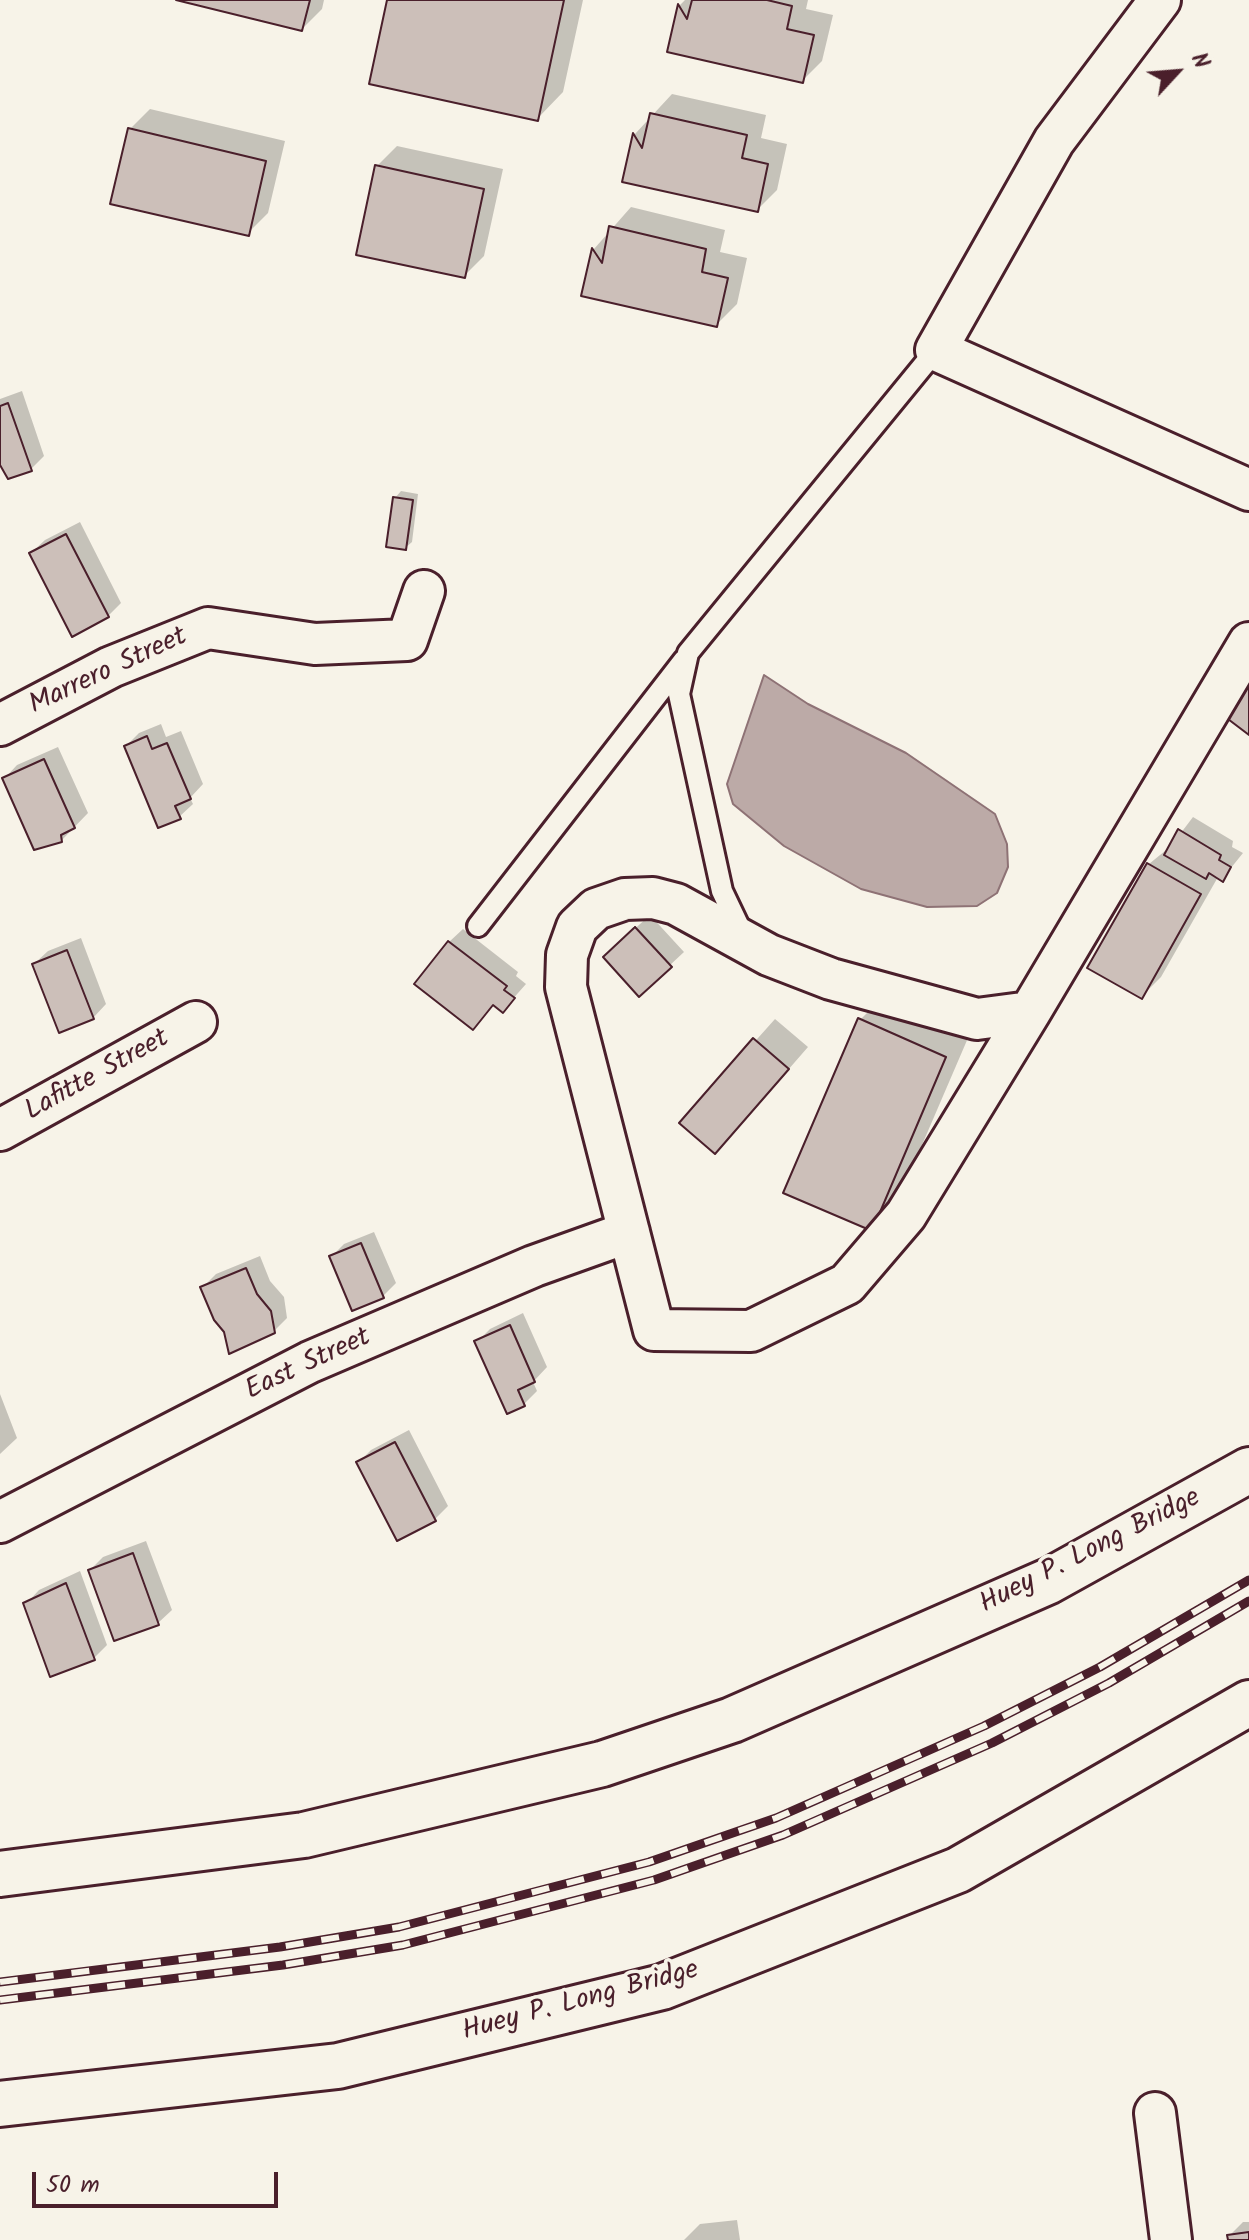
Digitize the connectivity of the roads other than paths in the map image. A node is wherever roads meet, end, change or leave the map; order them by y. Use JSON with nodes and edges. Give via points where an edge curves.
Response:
{"nodes":[{"id":1,"x":1160,"y":0,"type":"edge"},
{"id":2,"x":936,"y":350,"type":"junction"},
{"id":3,"x":1249,"y":490,"type":"edge"},
{"id":4,"x":424,"y":591,"type":"dead end"},
{"id":5,"x":1249,"y":643,"type":"edge"},
{"id":6,"x":688,"y":653,"type":"junction"},
{"id":7,"x":0,"y":725,"type":"edge"},
{"id":8,"x":478,"y":926,"type":"dead end"},
{"id":9,"x":746,"y":943,"type":"junction"},
{"id":10,"x":1030,"y":1012,"type":"junction"},
{"id":11,"x":196,"y":1022,"type":"dead end"},
{"id":12,"x":0,"y":1130,"type":"edge"},
{"id":13,"x":629,"y":1232,"type":"junction"},
{"id":14,"x":1249,"y":1470,"type":"edge"},
{"id":15,"x":0,"y":1522,"type":"edge"},
{"id":16,"x":1249,"y":1703,"type":"edge"},
{"id":17,"x":3,"y":1873,"type":"edge"},
{"id":18,"x":0,"y":2104,"type":"edge"},
{"id":19,"x":1155,"y":2113,"type":"dead end"},
{"id":20,"x":1171,"y":2240,"type":"edge"}],
"edges":[{"from":1,"to":2,"type":"street","via":[[1054,141]]},
{"from":2,"to":3,"type":"street"},
{"from":2,"to":6,"type":"lane"},
{"from":4,"to":7,"type":"street","name":"Marrero Street","via":[[407,640],[315,644],[208,628],[111,667]]},
{"from":5,"to":10,"type":"street"},
{"from":6,"to":8,"type":"lane"},
{"from":6,"to":9,"type":"lane","via":[[679,694],[722,891]]},
{"from":9,"to":10,"type":"street","via":[[831,979],[977,1019]]},
{"from":9,"to":13,"type":"street","via":[[676,904],[653,898],[625,899],[596,909],[577,927],[567,955],[566,987]]},
{"from":10,"to":13,"type":"street","via":[[906,1215],[847,1284],[751,1331],[654,1330]]},
{"from":11,"to":12,"type":"street","name":"Lafitte Street"},
{"from":13,"to":15,"type":"street","name":"East Street","via":[[534,1266],[310,1362]]},
{"from":14,"to":17,"type":"highway","name":"Huey P. Long Bridge","via":[[1049,1581],[732,1720],[602,1764],[304,1835]]},
{"from":16,"to":18,"type":"highway","name":"Huey P. Long Bridge","via":[[958,1870],[662,1987],[338,2066]]},
{"from":19,"to":20,"type":"street"}]}
